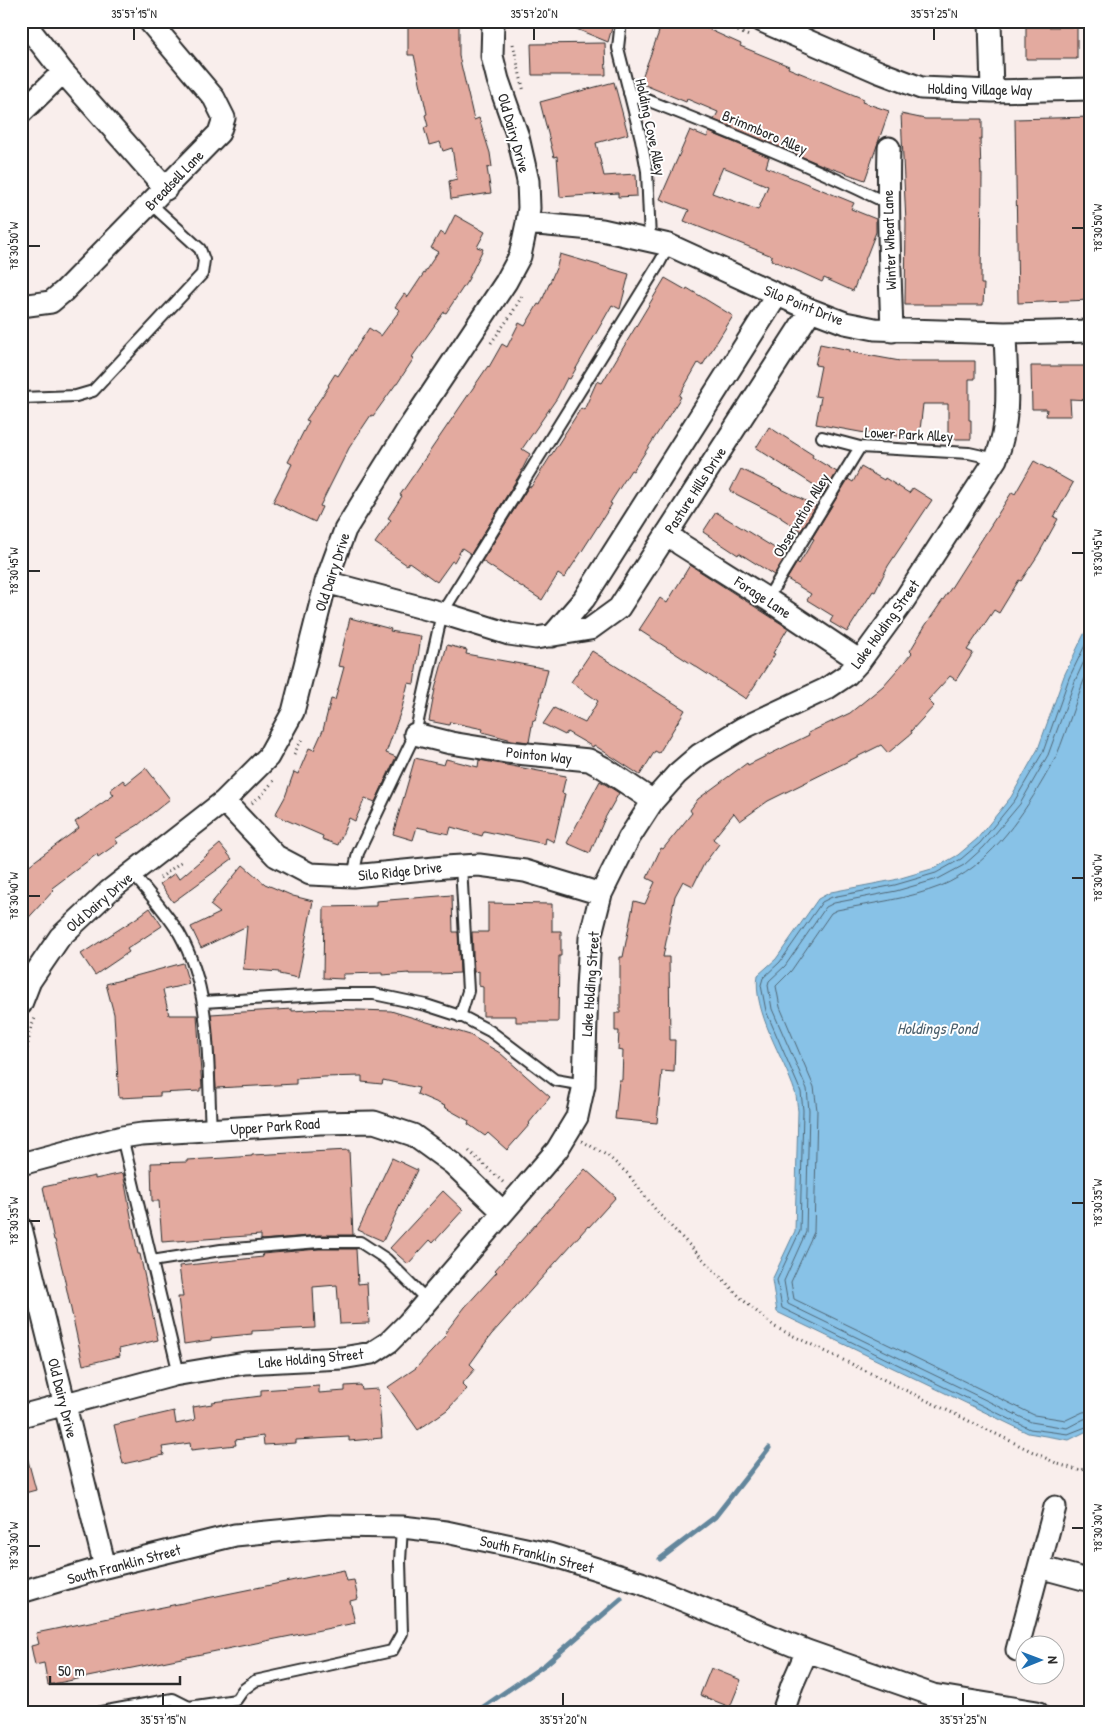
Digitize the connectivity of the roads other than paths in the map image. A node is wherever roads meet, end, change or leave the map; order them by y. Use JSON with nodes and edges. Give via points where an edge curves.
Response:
{"nodes":[{"id":1,"x":23,"y":21,"type":"edge"},
{"id":2,"x":149,"y":21,"type":"edge"},
{"id":3,"x":493,"y":21,"type":"edge"},
{"id":4,"x":621,"y":21,"type":"edge"},
{"id":5,"x":990,"y":21,"type":"edge"},
{"id":6,"x":775,"y":24,"type":"edge"},
{"id":7,"x":63,"y":72,"type":"junction"},
{"id":8,"x":1091,"y":89,"type":"edge"},
{"id":9,"x":992,"y":91,"type":"junction"},
{"id":10,"x":629,"y":93,"type":"junction"},
{"id":11,"x":21,"y":113,"type":"edge"},
{"id":12,"x":889,"y":148,"type":"dead end"},
{"id":13,"x":166,"y":189,"type":"junction"},
{"id":14,"x":887,"y":203,"type":"junction"},
{"id":15,"x":151,"y":204,"type":"junction"},
{"id":16,"x":527,"y":223,"type":"junction"},
{"id":17,"x":660,"y":243,"type":"junction"},
{"id":18,"x":777,"y":295,"type":"junction"},
{"id":19,"x":21,"y":306,"type":"edge"},
{"id":20,"x":811,"y":310,"type":"junction"},
{"id":21,"x":892,"y":331,"type":"junction"},
{"id":22,"x":1091,"y":331,"type":"edge"},
{"id":23,"x":1005,"y":332,"type":"junction"},
{"id":24,"x":21,"y":398,"type":"edge"},
{"id":25,"x":822,"y":437,"type":"dead end"},
{"id":26,"x":860,"y":447,"type":"junction"},
{"id":27,"x":996,"y":459,"type":"junction"},
{"id":28,"x":666,"y":533,"type":"junction"},
{"id":29,"x":326,"y":582,"type":"junction"},
{"id":30,"x":767,"y":599,"type":"junction"},
{"id":31,"x":442,"y":613,"type":"junction"},
{"id":32,"x":552,"y":636,"type":"junction"},
{"id":33,"x":860,"y":661,"type":"junction"},
{"id":34,"x":415,"y":734,"type":"junction"},
{"id":35,"x":224,"y":801,"type":"junction"},
{"id":36,"x":653,"y":801,"type":"junction"},
{"id":37,"x":461,"y":866,"type":"junction"},
{"id":38,"x":353,"y":876,"type":"junction"},
{"id":39,"x":139,"y":881,"type":"junction"},
{"id":40,"x":601,"y":894,"type":"junction"},
{"id":41,"x":203,"y":1002,"type":"junction"},
{"id":42,"x":29,"y":1008,"type":"edge"},
{"id":43,"x":460,"y":1016,"type":"junction"},
{"id":44,"x":584,"y":1085,"type":"junction"},
{"id":45,"x":211,"y":1130,"type":"junction"},
{"id":46,"x":122,"y":1137,"type":"junction"},
{"id":47,"x":21,"y":1164,"type":"edge"},
{"id":48,"x":502,"y":1212,"type":"junction"},
{"id":49,"x":21,"y":1228,"type":"edge"},
{"id":50,"x":152,"y":1261,"type":"junction"},
{"id":51,"x":428,"y":1301,"type":"junction"},
{"id":52,"x":179,"y":1374,"type":"junction"},
{"id":53,"x":64,"y":1404,"type":"junction"},
{"id":54,"x":21,"y":1416,"type":"edge"},
{"id":55,"x":1055,"y":1507,"type":"dead end"},
{"id":56,"x":402,"y":1527,"type":"junction"},
{"id":57,"x":106,"y":1567,"type":"junction"},
{"id":58,"x":1039,"y":1567,"type":"junction"},
{"id":59,"x":1091,"y":1581,"type":"edge"},
{"id":60,"x":21,"y":1592,"type":"edge"},
{"id":61,"x":1021,"y":1636,"type":"edge"},
{"id":62,"x":807,"y":1651,"type":"junction"},
{"id":63,"x":101,"y":1712,"type":"edge"},
{"id":64,"x":783,"y":1712,"type":"edge"},
{"id":65,"x":1036,"y":1712,"type":"edge"}],
"edges":[{"from":1,"to":7,"type":"street"},
{"from":2,"to":13,"type":"street","name":"Breadsell Lane","via":[[214,98],[224,118],[220,133]]},
{"from":3,"to":16,"type":"street","name":"Old Dairy Drive","via":[[492,56],[518,137],[528,181]]},
{"from":4,"to":10,"type":"lane","name":"Holding Cove Alley","via":[[618,48]]},
{"from":5,"to":9,"type":"street"},
{"from":6,"to":9,"type":"street","name":"Holding Village Way","via":[[921,88]]},
{"from":7,"to":11,"type":"street"},
{"from":7,"to":13,"type":"street"},
{"from":8,"to":9,"type":"street","name":"Holding Village Way"},
{"from":10,"to":14,"type":"lane","name":"Brimmboro Alley","via":[[836,178]]},
{"from":10,"to":17,"type":"lane","name":"Holding Cove Alley"},
{"from":12,"to":14,"type":"street","name":"Winter Wheat Lane"},
{"from":13,"to":15,"type":"street","name":"Breadsell Lane"},
{"from":14,"to":21,"type":"street","name":"Winter Wheat Lane"},
{"from":15,"to":19,"type":"street","name":"Breadsell Lane","via":[[51,302]]},
{"from":15,"to":24,"type":"lane","via":[[200,249],[204,260],[202,274],[93,391],[76,396]]},
{"from":16,"to":17,"type":"street","name":"Silo Point Drive","via":[[602,230]]},
{"from":16,"to":29,"type":"street","name":"Old Dairy Drive","via":[[520,256],[506,282],[345,530]]},
{"from":17,"to":18,"type":"street","name":"Silo Point Drive"},
{"from":17,"to":31,"type":"lane","via":[[660,262]]},
{"from":18,"to":20,"type":"street","name":"Silo Point Drive"},
{"from":18,"to":32,"type":"street","via":[[584,599]]},
{"from":20,"to":21,"type":"street","name":"Silo Point Drive","via":[[845,323]]},
{"from":20,"to":28,"type":"street","name":"Pasture Hills Drive"},
{"from":21,"to":23,"type":"street","name":"Silo Point Drive"},
{"from":22,"to":23,"type":"street","name":"Silo Point Drive"},
{"from":23,"to":27,"type":"street","name":"Lake Holding Street","via":[[1007,416]]},
{"from":25,"to":26,"type":"lane","name":"Lower Park Alley"},
{"from":26,"to":27,"type":"lane","name":"Lower Park Alley","via":[[969,452]]},
{"from":26,"to":30,"type":"lane","name":"Observation Alley"},
{"from":27,"to":33,"type":"street","name":"Lake Holding Street","via":[[903,602]]},
{"from":28,"to":30,"type":"street","name":"Forage Lane"},
{"from":28,"to":32,"type":"street","name":"Pasture Hills Drive","via":[[619,608],[590,630]]},
{"from":29,"to":31,"type":"street","name":"Pasture Hills Drive"},
{"from":29,"to":35,"type":"street","name":"Old Dairy Drive","via":[[293,712],[268,757]]},
{"from":30,"to":33,"type":"street","name":"Forage Lane"},
{"from":31,"to":32,"type":"street","name":"Pasture Hills Drive","via":[[509,634],[536,638]]},
{"from":31,"to":34,"type":"lane"},
{"from":33,"to":36,"type":"street","name":"Lake Holding Street","via":[[847,675],[826,689],[743,728],[699,755]]},
{"from":34,"to":36,"type":"street","name":"Pointon Way","via":[[506,752],[589,760]]},
{"from":34,"to":38,"type":"lane","via":[[358,853]]},
{"from":35,"to":38,"type":"street","name":"Silo Ridge Drive","via":[[276,856],[310,874]]},
{"from":35,"to":39,"type":"street","name":"Old Dairy Drive"},
{"from":36,"to":40,"type":"street","name":"Lake Holding Street","via":[[629,838]]},
{"from":37,"to":38,"type":"street","name":"Silo Ridge Drive"},
{"from":37,"to":40,"type":"street","name":"Silo Ridge Drive","via":[[525,871]]},
{"from":37,"to":43,"type":"lane","via":[[468,991]]},
{"from":39,"to":41,"type":"lane","via":[[178,932],[192,962]]},
{"from":39,"to":42,"type":"street","name":"Old Dairy Drive","via":[[109,891],[60,937],[30,981]]},
{"from":40,"to":44,"type":"street","name":"Lake Holding Street","via":[[590,938]]},
{"from":41,"to":43,"type":"lane","via":[[374,994]]},
{"from":41,"to":45,"type":"lane"},
{"from":43,"to":44,"type":"lane","via":[[490,1031],[555,1080]]},
{"from":44,"to":48,"type":"street","name":"Lake Holding Street","via":[[577,1117],[557,1150]]},
{"from":45,"to":46,"type":"street","name":"Upper Park Road"},
{"from":45,"to":48,"type":"street","name":"Upper Park Road","via":[[374,1122],[413,1136],[453,1164]]},
{"from":46,"to":47,"type":"street","name":"Upper Park Road"},
{"from":46,"to":50,"type":"lane"},
{"from":48,"to":51,"type":"street","name":"Lake Holding Street"},
{"from":49,"to":53,"type":"street","name":"Old Dairy Drive"},
{"from":50,"to":51,"type":"lane","via":[[318,1242],[360,1242],[386,1259]]},
{"from":50,"to":52,"type":"lane"},
{"from":51,"to":52,"type":"street","name":"Lake Holding Street","via":[[389,1342],[372,1353],[342,1358],[245,1363]]},
{"from":52,"to":53,"type":"street","name":"Lake Holding Street"},
{"from":53,"to":54,"type":"street","name":"Lake Holding Street"},
{"from":53,"to":57,"type":"street","name":"Old Dairy Drive"},
{"from":55,"to":58,"type":"street"},
{"from":56,"to":57,"type":"street","name":"South Franklin Street","via":[[330,1526],[235,1535]]},
{"from":56,"to":62,"type":"street","name":"South Franklin Street","via":[[446,1532],[549,1554],[640,1583]]},
{"from":56,"to":63,"type":"lane","via":[[402,1633],[392,1651],[255,1681],[236,1700],[189,1707],[173,1699]]},
{"from":57,"to":60,"type":"street","name":"South Franklin Street"},
{"from":58,"to":59,"type":"street"},
{"from":58,"to":61,"type":"street"},
{"from":62,"to":64,"type":"street"},
{"from":62,"to":65,"type":"street","name":"South Franklin Street","via":[[934,1695]]}]}
